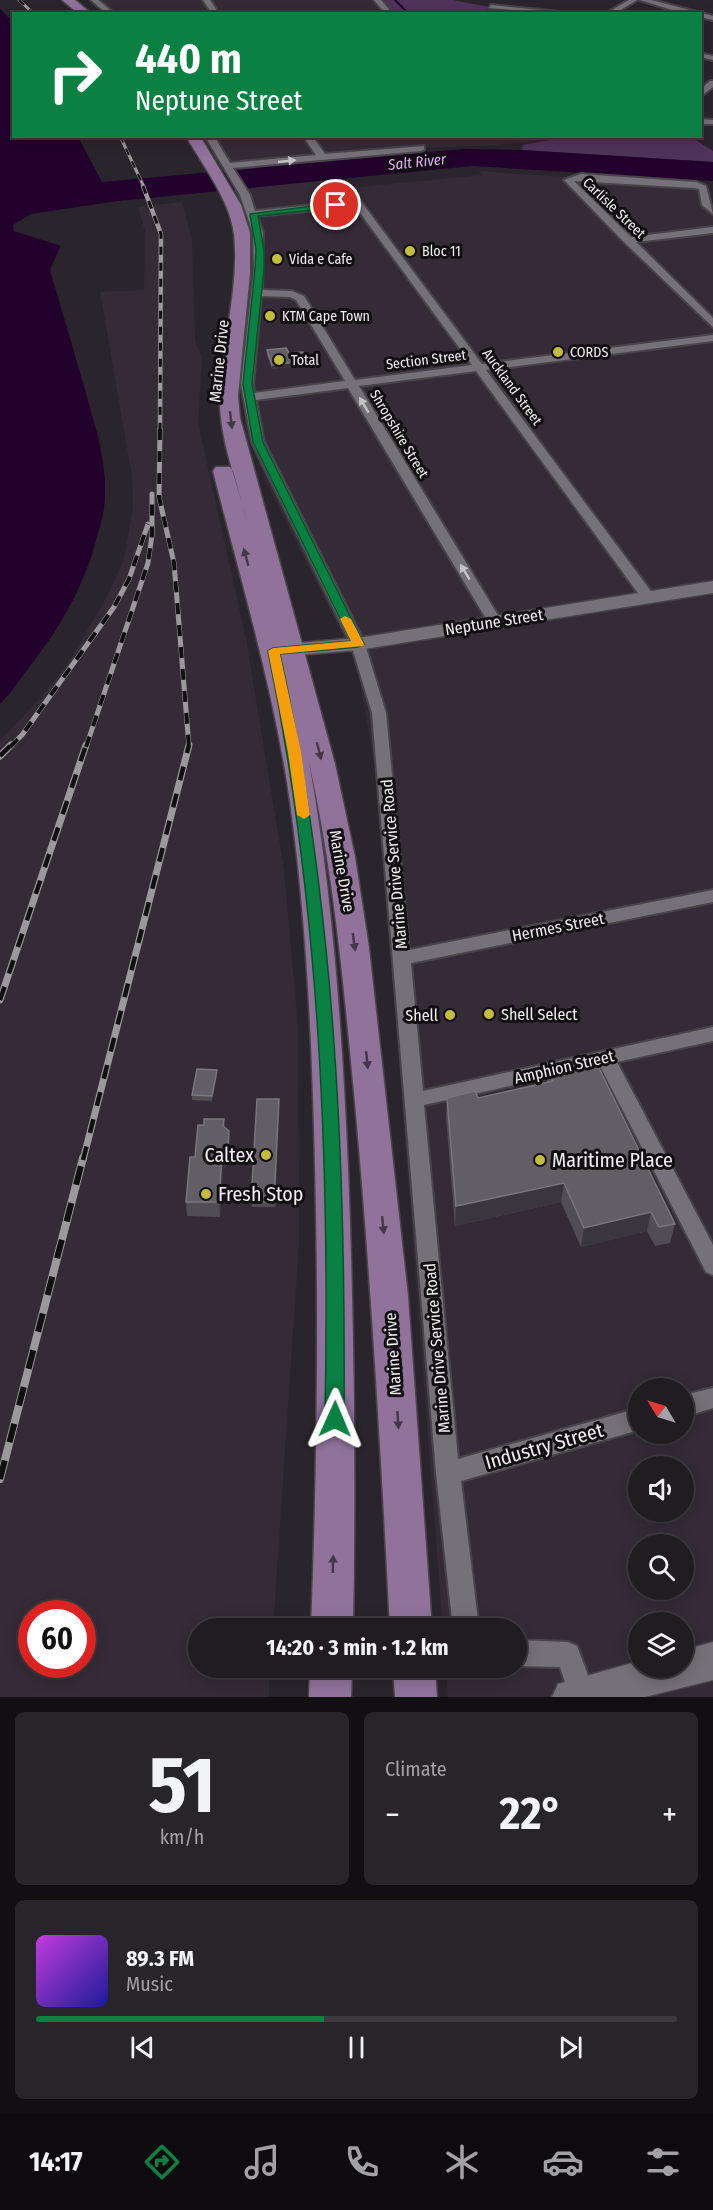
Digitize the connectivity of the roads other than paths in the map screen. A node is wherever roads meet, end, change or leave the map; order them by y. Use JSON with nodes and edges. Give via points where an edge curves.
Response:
{"nodes":[{"id":1,"x":68,"y":0,"type":"edge"},
{"id":2,"x":79,"y":0,"type":"edge"},
{"id":3,"x":376,"y":0,"type":"edge"},
{"id":4,"x":499,"y":0,"type":"edge"},
{"id":5,"x":634,"y":0,"type":"edge"},
{"id":6,"x":643,"y":0,"type":"edge"},
{"id":7,"x":107,"y":1,"type":"edge"},
{"id":8,"x":96,"y":5,"type":"edge"},
{"id":9,"x":557,"y":5,"type":"dead end"},
{"id":10,"x":489,"y":10,"type":"edge"},
{"id":11,"x":682,"y":10,"type":"junction"},
{"id":12,"x":84,"y":12,"type":"edge"},
{"id":13,"x":388,"y":12,"type":"edge"},
{"id":14,"x":528,"y":12,"type":"edge"},
{"id":15,"x":549,"y":12,"type":"edge"},
{"id":16,"x":612,"y":12,"type":"edge"},
{"id":17,"x":678,"y":12,"type":"edge"},
{"id":18,"x":688,"y":12,"type":"edge"},
{"id":19,"x":713,"y":81,"type":"edge"},
{"id":20,"x":702,"y":93,"type":"edge"},
{"id":21,"x":182,"y":138,"type":"edge"},
{"id":22,"x":194,"y":138,"type":"edge"},
{"id":23,"x":210,"y":138,"type":"edge"},
{"id":24,"x":308,"y":138,"type":"edge"},
{"id":25,"x":421,"y":148,"type":"dead end"},
{"id":26,"x":322,"y":157,"type":"junction"},
{"id":27,"x":229,"y":168,"type":"junction"},
{"id":28,"x":207,"y":171,"type":"junction"},
{"id":29,"x":230,"y":196,"type":"junction"},
{"id":30,"x":713,"y":211,"type":"edge"},
{"id":31,"x":254,"y":214,"type":"junction"},
{"id":32,"x":713,"y":230,"type":"edge"},
{"id":33,"x":627,"y":240,"type":"junction"},
{"id":34,"x":257,"y":293,"type":"junction"},
{"id":35,"x":713,"y":324,"type":"edge"},
{"id":36,"x":713,"y":338,"type":"edge"},
{"id":37,"x":479,"y":368,"type":"junction"},
{"id":38,"x":351,"y":384,"type":"junction"},
{"id":39,"x":249,"y":397,"type":"junction"},
{"id":40,"x":713,"y":587,"type":"edge"},
{"id":41,"x":648,"y":597,"type":"junction"},
{"id":42,"x":495,"y":622,"type":"junction"},
{"id":43,"x":358,"y":644,"type":"junction"},
{"id":44,"x":283,"y":652,"type":"junction"},
{"id":45,"x":713,"y":896,"type":"edge"},
{"id":46,"x":402,"y":958,"type":"junction"},
{"id":47,"x":713,"y":1034,"type":"edge"},
{"id":48,"x":605,"y":1057,"type":"junction"},
{"id":49,"x":415,"y":1100,"type":"junction"},
{"id":50,"x":713,"y":1266,"type":"edge"},
{"id":51,"x":713,"y":1398,"type":"edge"},
{"id":52,"x":694,"y":1403,"type":"edge"},
{"id":53,"x":628,"y":1422,"type":"edge"},
{"id":54,"x":448,"y":1473,"type":"junction"},
{"id":55,"x":332,"y":1618,"type":"edge"},
{"id":56,"x":410,"y":1618,"type":"edge"},
{"id":57,"x":465,"y":1618,"type":"edge"},
{"id":58,"x":527,"y":1653,"type":"edge"},
{"id":59,"x":713,"y":1661,"type":"edge"},
{"id":60,"x":331,"y":1678,"type":"edge"},
{"id":61,"x":415,"y":1678,"type":"edge"},
{"id":62,"x":577,"y":1696,"type":"edge"},
{"id":63,"x":330,"y":1697,"type":"edge"},
{"id":64,"x":416,"y":1697,"type":"edge"}],
"edges":[{"from":1,"to":12,"type":"main road"},
{"from":2,"to":8,"type":"main road"},
{"from":3,"to":13,"type":"street"},
{"from":4,"to":10,"type":"street"},
{"from":5,"to":16,"type":"street"},
{"from":6,"to":11,"type":"street"},
{"from":7,"to":8,"type":"street"},
{"from":9,"to":15,"type":"street"},
{"from":10,"to":14,"type":"street"},
{"from":11,"to":17,"type":"street"},
{"from":11,"to":18,"type":"street"},
{"from":19,"to":20,"type":"street"},
{"from":21,"to":28,"type":"main road","name":"Marine Drive"},
{"from":22,"to":28,"type":"main road","name":"Marine Drive"},
{"from":23,"to":27,"type":"street","name":"Marine Drive Service Road"},
{"from":24,"to":26,"type":"street"},
{"from":25,"to":26,"type":"street"},
{"from":27,"to":26,"type":"street","one_way":true},
{"from":27,"to":29,"type":"street","name":"Marine Drive Service Road"},
{"from":28,"to":29,"type":"main road","name":"Marine Drive"},
{"from":29,"to":31,"type":"street","name":"Marine Drive Service Road"},
{"from":29,"to":44,"type":"main road","name":"Marine Drive","one_way":true,"via":[[244,252],[230,418]]},
{"from":44,"to":29,"type":"main road","name":"Marine Drive","one_way":true,"via":[[217,446],[213,396],[231,252]]},
{"from":30,"to":33,"type":"street","name":"Carlisle Street","via":[[700,186],[568,179]]},
{"from":31,"to":34,"type":"street","name":"Marine Drive Service Road","via":[[260,250]]},
{"from":31,"to":37,"type":"street","name":"Auckland Street","via":[[354,198]]},
{"from":32,"to":33,"type":"street"},
{"from":33,"to":35,"type":"street","name":"Carlisle Street"},
{"from":34,"to":38,"type":"street","name":"Shropshire Street","via":[[292,294],[300,298]]},
{"from":34,"to":39,"type":"street","name":"Marine Drive Service Road"},
{"from":36,"to":37,"type":"street","name":"Section Street"},
{"from":37,"to":38,"type":"street","name":"Section Street"},
{"from":37,"to":41,"type":"street","name":"Auckland Street"},
{"from":38,"to":39,"type":"street","name":"Section Street"},
{"from":42,"to":38,"type":"street","name":"Shropshire Street","one_way":true},
{"from":39,"to":43,"type":"street","name":"Marine Drive Service Road","via":[[258,442]]},
{"from":40,"to":41,"type":"street","name":"Neptune Street"},
{"from":41,"to":42,"type":"street","name":"Neptune Street"},
{"from":42,"to":43,"type":"street","name":"Neptune Street"},
{"from":43,"to":44,"type":"street","name":"Neptune Street"},
{"from":43,"to":46,"type":"street","name":"Marine Drive Service Road","via":[[379,713]]},
{"from":55,"to":44,"type":"main road","name":"Marine Drive","one_way":true,"via":[[336,1305],[328,1057],[320,945]]},
{"from":44,"to":56,"type":"main road","name":"Marine Drive","one_way":true,"via":[[322,764],[355,948],[390,1296]]},
{"from":45,"to":46,"type":"street","name":"Hermes Street"},
{"from":46,"to":49,"type":"street","name":"Marine Drive Service Road"},
{"from":47,"to":48,"type":"street","name":"Amphion Street"},
{"from":48,"to":49,"type":"street","name":"Amphion Street"},
{"from":48,"to":50,"type":"street"},
{"from":49,"to":54,"type":"street","name":"Marine Drive Service Road"},
{"from":51,"to":52,"type":"street"},
{"from":53,"to":54,"type":"street","name":"Industry Street"},
{"from":54,"to":57,"type":"street","name":"Marine Drive Service Road"},
{"from":58,"to":62,"type":"street","via":[[568,1655]]},
{"from":59,"to":62,"type":"street"},
{"from":60,"to":63,"type":"main road"},
{"from":61,"to":64,"type":"main road"}]}
